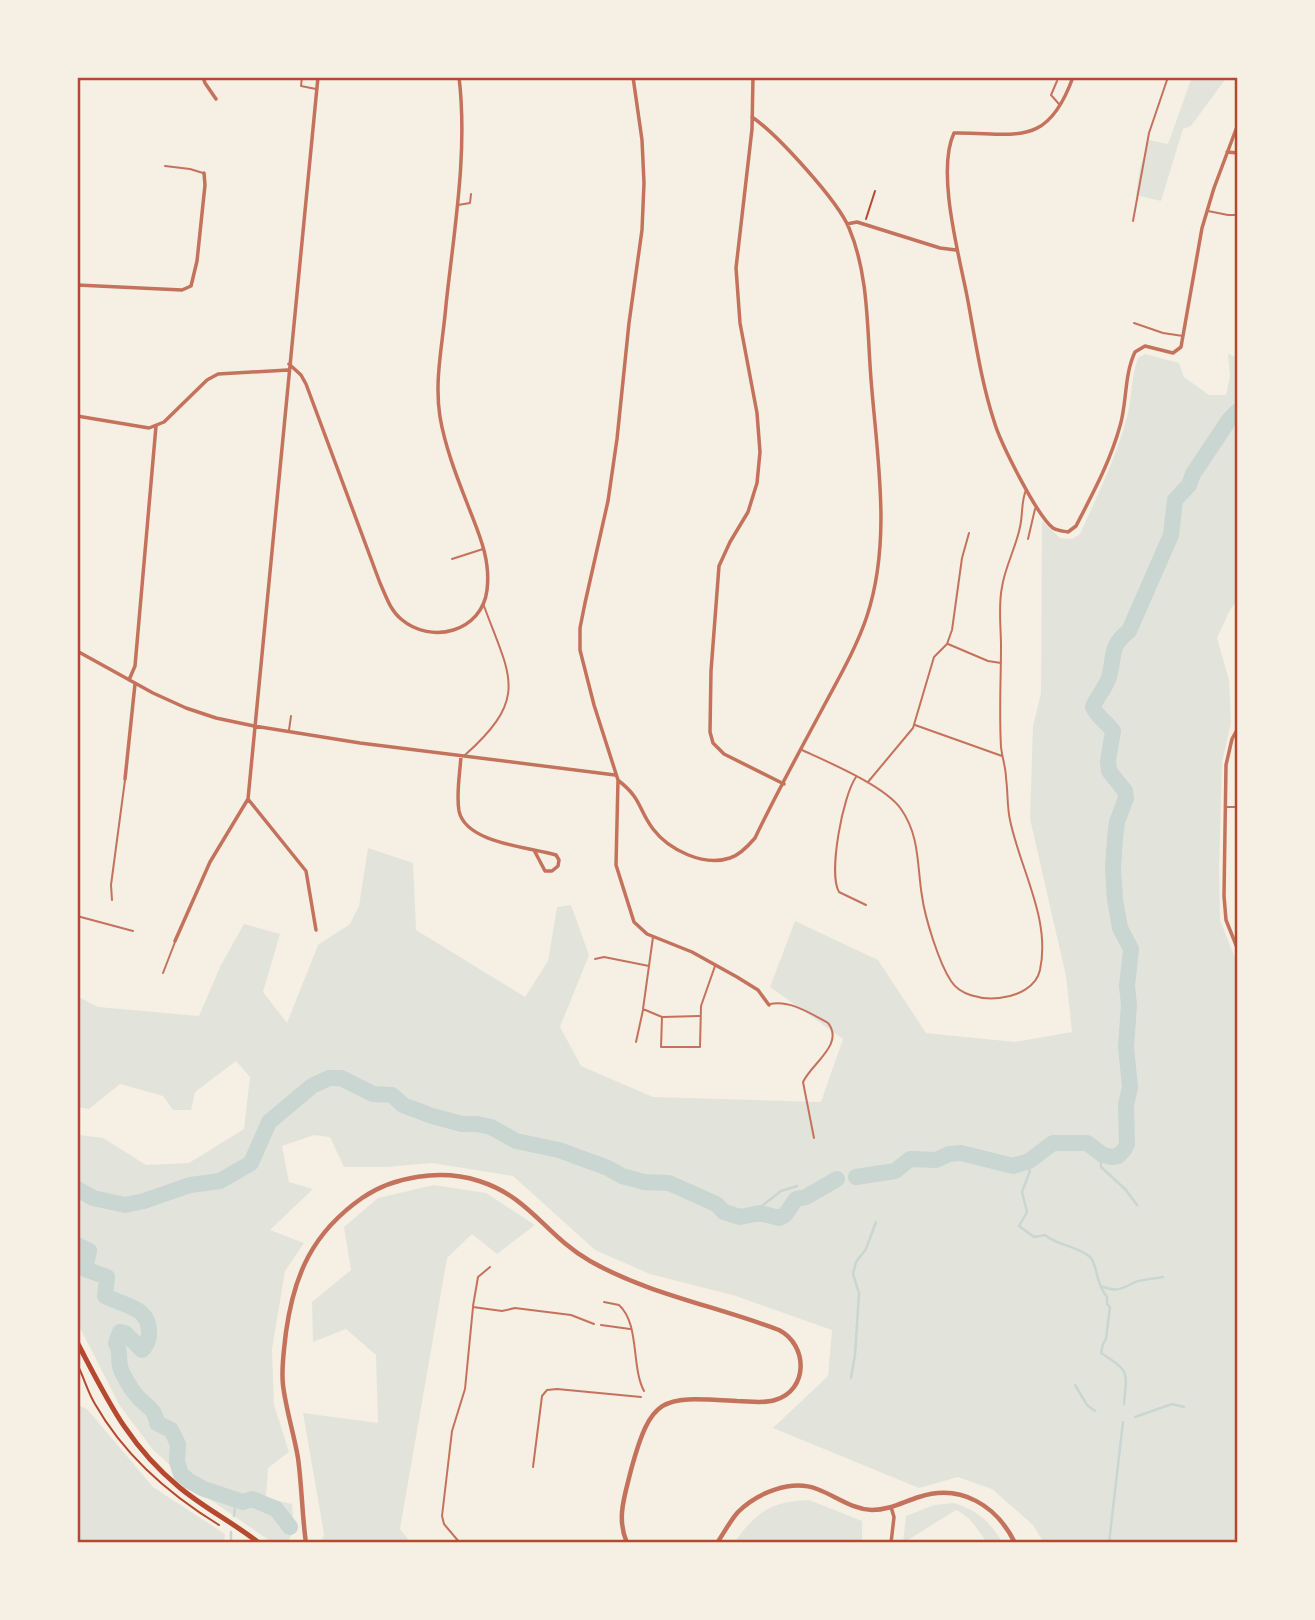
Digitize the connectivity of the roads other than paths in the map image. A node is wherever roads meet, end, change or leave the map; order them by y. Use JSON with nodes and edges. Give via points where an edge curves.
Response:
{"nodes":[{"id":1,"x":203,"y":77,"type":"edge"},
{"id":2,"x":302,"y":77,"type":"edge"},
{"id":3,"x":318,"y":77,"type":"edge"},
{"id":4,"x":459,"y":77,"type":"edge"},
{"id":5,"x":633,"y":77,"type":"edge"},
{"id":6,"x":753,"y":77,"type":"edge"},
{"id":7,"x":1073,"y":77,"type":"edge"},
{"id":8,"x":1168,"y":77,"type":"edge"},
{"id":9,"x":1057,"y":81,"type":"dead end"},
{"id":10,"x":317,"y":90,"type":"junction"},
{"id":11,"x":216,"y":99,"type":"dead end"},
{"id":12,"x":1060,"y":105,"type":"junction"},
{"id":13,"x":752,"y":117,"type":"junction"},
{"id":14,"x":1238,"y":124,"type":"edge"},
{"id":15,"x":1227,"y":152,"type":"junction"},
{"id":16,"x":1238,"y":153,"type":"edge"},
{"id":17,"x":165,"y":166,"type":"dead end"},
{"id":18,"x":204,"y":173,"type":"joint"},
{"id":19,"x":471,"y":194,"type":"dead end"},
{"id":20,"x":457,"y":205,"type":"junction"},
{"id":21,"x":1207,"y":210,"type":"junction"},
{"id":22,"x":1238,"y":215,"type":"edge"},
{"id":23,"x":1133,"y":221,"type":"dead end"},
{"id":24,"x":847,"y":224,"type":"junction"},
{"id":25,"x":957,"y":250,"type":"junction"},
{"id":26,"x":77,"y":285,"type":"edge"},
{"id":27,"x":1134,"y":323,"type":"dead end"},
{"id":28,"x":1184,"y":337,"type":"junction"},
{"id":29,"x":289,"y":364,"type":"junction"},
{"id":30,"x":289,"y":370,"type":"junction"},
{"id":31,"x":77,"y":416,"type":"edge"},
{"id":32,"x":156,"y":426,"type":"junction"},
{"id":33,"x":1026,"y":489,"type":"junction"},
{"id":34,"x":1036,"y":505,"type":"junction"},
{"id":35,"x":969,"y":533,"type":"dead end"},
{"id":36,"x":1028,"y":539,"type":"dead end"},
{"id":37,"x":484,"y":548,"type":"junction"},
{"id":38,"x":452,"y":559,"type":"dead end"},
{"id":39,"x":483,"y":603,"type":"junction"},
{"id":40,"x":947,"y":644,"type":"junction"},
{"id":41,"x":77,"y":650,"type":"edge"},
{"id":42,"x":1001,"y":663,"type":"junction"},
{"id":43,"x":129,"y":680,"type":"junction"},
{"id":44,"x":135,"y":684,"type":"junction"},
{"id":45,"x":291,"y":716,"type":"dead end"},
{"id":46,"x":914,"y":725,"type":"junction"},
{"id":47,"x":254,"y":726,"type":"junction"},
{"id":48,"x":1238,"y":727,"type":"edge"},
{"id":49,"x":289,"y":732,"type":"junction"},
{"id":50,"x":802,"y":750,"type":"junction"},
{"id":51,"x":463,"y":756,"type":"junction"},
{"id":52,"x":1002,"y":756,"type":"junction"},
{"id":53,"x":615,"y":775,"type":"junction"},
{"id":54,"x":856,"y":776,"type":"junction"},
{"id":55,"x":125,"y":779,"type":"joint"},
{"id":56,"x":618,"y":780,"type":"junction"},
{"id":57,"x":867,"y":783,"type":"junction"},
{"id":58,"x":784,"y":784,"type":"junction"},
{"id":59,"x":248,"y":799,"type":"junction"},
{"id":60,"x":1225,"y":807,"type":"junction"},
{"id":61,"x":1238,"y":807,"type":"edge"},
{"id":62,"x":534,"y":850,"type":"junction"},
{"id":63,"x":112,"y":900,"type":"dead end"},
{"id":64,"x":866,"y":905,"type":"dead end"},
{"id":65,"x":77,"y":916,"type":"edge"},
{"id":66,"x":133,"y":930,"type":"dead end"},
{"id":67,"x":316,"y":930,"type":"dead end"},
{"id":68,"x":653,"y":936,"type":"junction"},
{"id":69,"x":175,"y":941,"type":"joint"},
{"id":70,"x":1238,"y":950,"type":"edge"},
{"id":71,"x":595,"y":959,"type":"dead end"},
{"id":72,"x":716,"y":965,"type":"junction"},
{"id":73,"x":650,"y":966,"type":"junction"},
{"id":74,"x":163,"y":973,"type":"dead end"},
{"id":75,"x":769,"y":1005,"type":"joint"},
{"id":76,"x":643,"y":1009,"type":"junction"},
{"id":77,"x":700,"y":1016,"type":"junction"},
{"id":78,"x":662,"y":1017,"type":"junction"},
{"id":79,"x":636,"y":1042,"type":"dead end"},
{"id":80,"x":814,"y":1138,"type":"dead end"},
{"id":81,"x":490,"y":1267,"type":"dead end"},
{"id":82,"x":604,"y":1302,"type":"dead end"},
{"id":83,"x":473,"y":1307,"type":"junction"},
{"id":84,"x":594,"y":1324,"type":"dead end"},
{"id":85,"x":601,"y":1325,"type":"dead end"},
{"id":86,"x":631,"y":1329,"type":"junction"},
{"id":87,"x":77,"y":1342,"type":"edge"},
{"id":88,"x":644,"y":1391,"type":"dead end"},
{"id":89,"x":640,"y":1397,"type":"dead end"},
{"id":90,"x":533,"y":1468,"type":"dead end"},
{"id":91,"x":891,"y":1507,"type":"junction"},
{"id":92,"x":304,"y":1534,"type":"junction"},
{"id":93,"x":259,"y":1543,"type":"edge"},
{"id":94,"x":300,"y":1543,"type":"edge"},
{"id":95,"x":306,"y":1543,"type":"edge"},
{"id":96,"x":460,"y":1543,"type":"edge"},
{"id":97,"x":627,"y":1543,"type":"edge"},
{"id":98,"x":717,"y":1543,"type":"edge"},
{"id":99,"x":891,"y":1543,"type":"edge"},
{"id":100,"x":1016,"y":1543,"type":"edge"}],
"edges":[{"from":1,"to":11,"type":"street"},
{"from":2,"to":10,"type":"lane","via":[[301,86]]},
{"from":3,"to":10,"type":"street"},
{"from":4,"to":20,"type":"street","via":[[462,144]]},
{"from":5,"to":53,"type":"street","via":[[642,140],[642,230],[608,501],[580,639]]},
{"from":6,"to":13,"type":"street"},
{"from":7,"to":12,"type":"street"},
{"from":8,"to":23,"type":"lane","via":[[1149,133]]},
{"from":9,"to":12,"type":"lane","via":[[1051,95]]},
{"from":10,"to":29,"type":"street"},
{"from":12,"to":25,"type":"street","via":[[1031,132],[954,133],[948,191]]},
{"from":13,"to":24,"type":"street","via":[[771,132]]},
{"from":13,"to":58,"type":"street","via":[[736,288],[760,452],[748,512],[719,566],[710,732],[724,754]]},
{"from":14,"to":15,"type":"street"},
{"from":15,"to":16,"type":"street"},
{"from":15,"to":21,"type":"street"},
{"from":17,"to":18,"type":"lane"},
{"from":18,"to":26,"type":"street","via":[[191,286],[182,290]]},
{"from":19,"to":20,"type":"lane","via":[[470,204]]},
{"from":20,"to":37,"type":"street","via":[[439,415]]},
{"from":21,"to":22,"type":"lane"},
{"from":21,"to":28,"type":"street"},
{"from":24,"to":25,"type":"street","via":[[854,221]]},
{"from":24,"to":50,"type":"street","via":[[868,321],[880,545],[866,618]]},
{"from":25,"to":33,"type":"street","via":[[994,423]]},
{"from":27,"to":28,"type":"lane"},
{"from":28,"to":34,"type":"street","via":[[1173,353],[1145,346],[1135,352],[1114,446],[1073,530],[1055,529]]},
{"from":29,"to":30,"type":"street"},
{"from":29,"to":39,"type":"street","via":[[306,384],[395,612],[416,629],[449,633],[470,621]]},
{"from":30,"to":32,"type":"street","via":[[218,374]]},
{"from":30,"to":47,"type":"street"},
{"from":31,"to":32,"type":"street"},
{"from":32,"to":43,"type":"street","via":[[135,666]]},
{"from":33,"to":34,"type":"street"},
{"from":33,"to":42,"type":"lane","via":[[1002,588]]},
{"from":34,"to":36,"type":"lane"},
{"from":35,"to":40,"type":"lane"},
{"from":37,"to":38,"type":"lane"},
{"from":37,"to":39,"type":"street","via":[[487,589]]},
{"from":39,"to":51,"type":"lane","via":[[506,661],[510,685],[495,726]]},
{"from":40,"to":42,"type":"lane"},
{"from":40,"to":46,"type":"lane","via":[[934,657]]},
{"from":41,"to":43,"type":"street"},
{"from":42,"to":52,"type":"lane"},
{"from":43,"to":44,"type":"street"},
{"from":44,"to":47,"type":"street","via":[[204,715]]},
{"from":44,"to":55,"type":"street"},
{"from":45,"to":49,"type":"lane"},
{"from":46,"to":52,"type":"lane"},
{"from":46,"to":57,"type":"lane"},
{"from":47,"to":49,"type":"street"},
{"from":47,"to":59,"type":"street"},
{"from":48,"to":60,"type":"street","via":[[1227,759]]},
{"from":49,"to":51,"type":"street"},
{"from":50,"to":54,"type":"lane"},
{"from":50,"to":58,"type":"street"},
{"from":51,"to":53,"type":"street"},
{"from":51,"to":62,"type":"street","via":[[459,802],[464,824],[491,839]]},
{"from":52,"to":57,"type":"lane","via":[[1010,821],[1042,942],[1036,981],[1012,995],[972,995],[952,984],[928,925],[910,825],[893,801]]},
{"from":53,"to":56,"type":"street"},
{"from":54,"to":57,"type":"lane"},
{"from":54,"to":64,"type":"lane","via":[[844,807],[836,883],[839,892]]},
{"from":55,"to":63,"type":"lane"},
{"from":56,"to":58,"type":"street","via":[[640,803],[656,832],[686,853],[716,861],[732,858],[750,844]]},
{"from":56,"to":68,"type":"street","via":[[616,865],[634,922]]},
{"from":59,"to":67,"type":"street","via":[[306,872]]},
{"from":59,"to":69,"type":"street","via":[[210,862]]},
{"from":60,"to":61,"type":"lane"},
{"from":60,"to":70,"type":"street","via":[[1224,909]]},
{"from":62,"to":62,"type":"street","via":[[556,855],[558,866],[545,871]]},
{"from":65,"to":66,"type":"lane"},
{"from":68,"to":72,"type":"street"},
{"from":68,"to":73,"type":"lane"},
{"from":69,"to":74,"type":"lane"},
{"from":71,"to":73,"type":"lane"},
{"from":72,"to":75,"type":"street","via":[[758,990]]},
{"from":72,"to":77,"type":"lane"},
{"from":73,"to":76,"type":"lane"},
{"from":75,"to":80,"type":"lane","via":[[790,1004],[832,1028],[829,1048],[803,1082]]},
{"from":76,"to":78,"type":"lane"},
{"from":76,"to":79,"type":"lane"},
{"from":77,"to":78,"type":"lane"},
{"from":77,"to":78,"type":"lane","via":[[701,1047],[661,1047]]},
{"from":81,"to":83,"type":"lane","via":[[478,1278]]},
{"from":82,"to":86,"type":"lane","via":[[624,1309]]},
{"from":83,"to":84,"type":"lane","via":[[571,1315]]},
{"from":83,"to":96,"type":"lane","via":[[465,1389],[452,1431],[442,1521]]},
{"from":85,"to":86,"type":"lane"},
{"from":86,"to":88,"type":"lane"},
{"from":87,"to":93,"type":"main road","via":[[114,1413],[144,1454],[189,1495]]},
{"from":89,"to":90,"type":"lane","via":[[547,1390],[542,1396]]},
{"from":91,"to":98,"type":"street","via":[[860,1508],[813,1487],[786,1486],[743,1508]]},
{"from":91,"to":99,"type":"street"},
{"from":91,"to":100,"type":"street","via":[[933,1493],[964,1496],[998,1516]]},
{"from":92,"to":94,"type":"street"},
{"from":92,"to":95,"type":"street"},
{"from":92,"to":97,"type":"street","via":[[301,1483],[282,1370],[297,1278],[327,1230],[356,1202],[401,1180],[438,1175],[476,1180],[510,1195],[576,1252],[611,1272],[779,1329],[795,1342],[800,1373],[783,1396],[765,1402],[674,1400],[652,1415],[622,1506]]}]}
